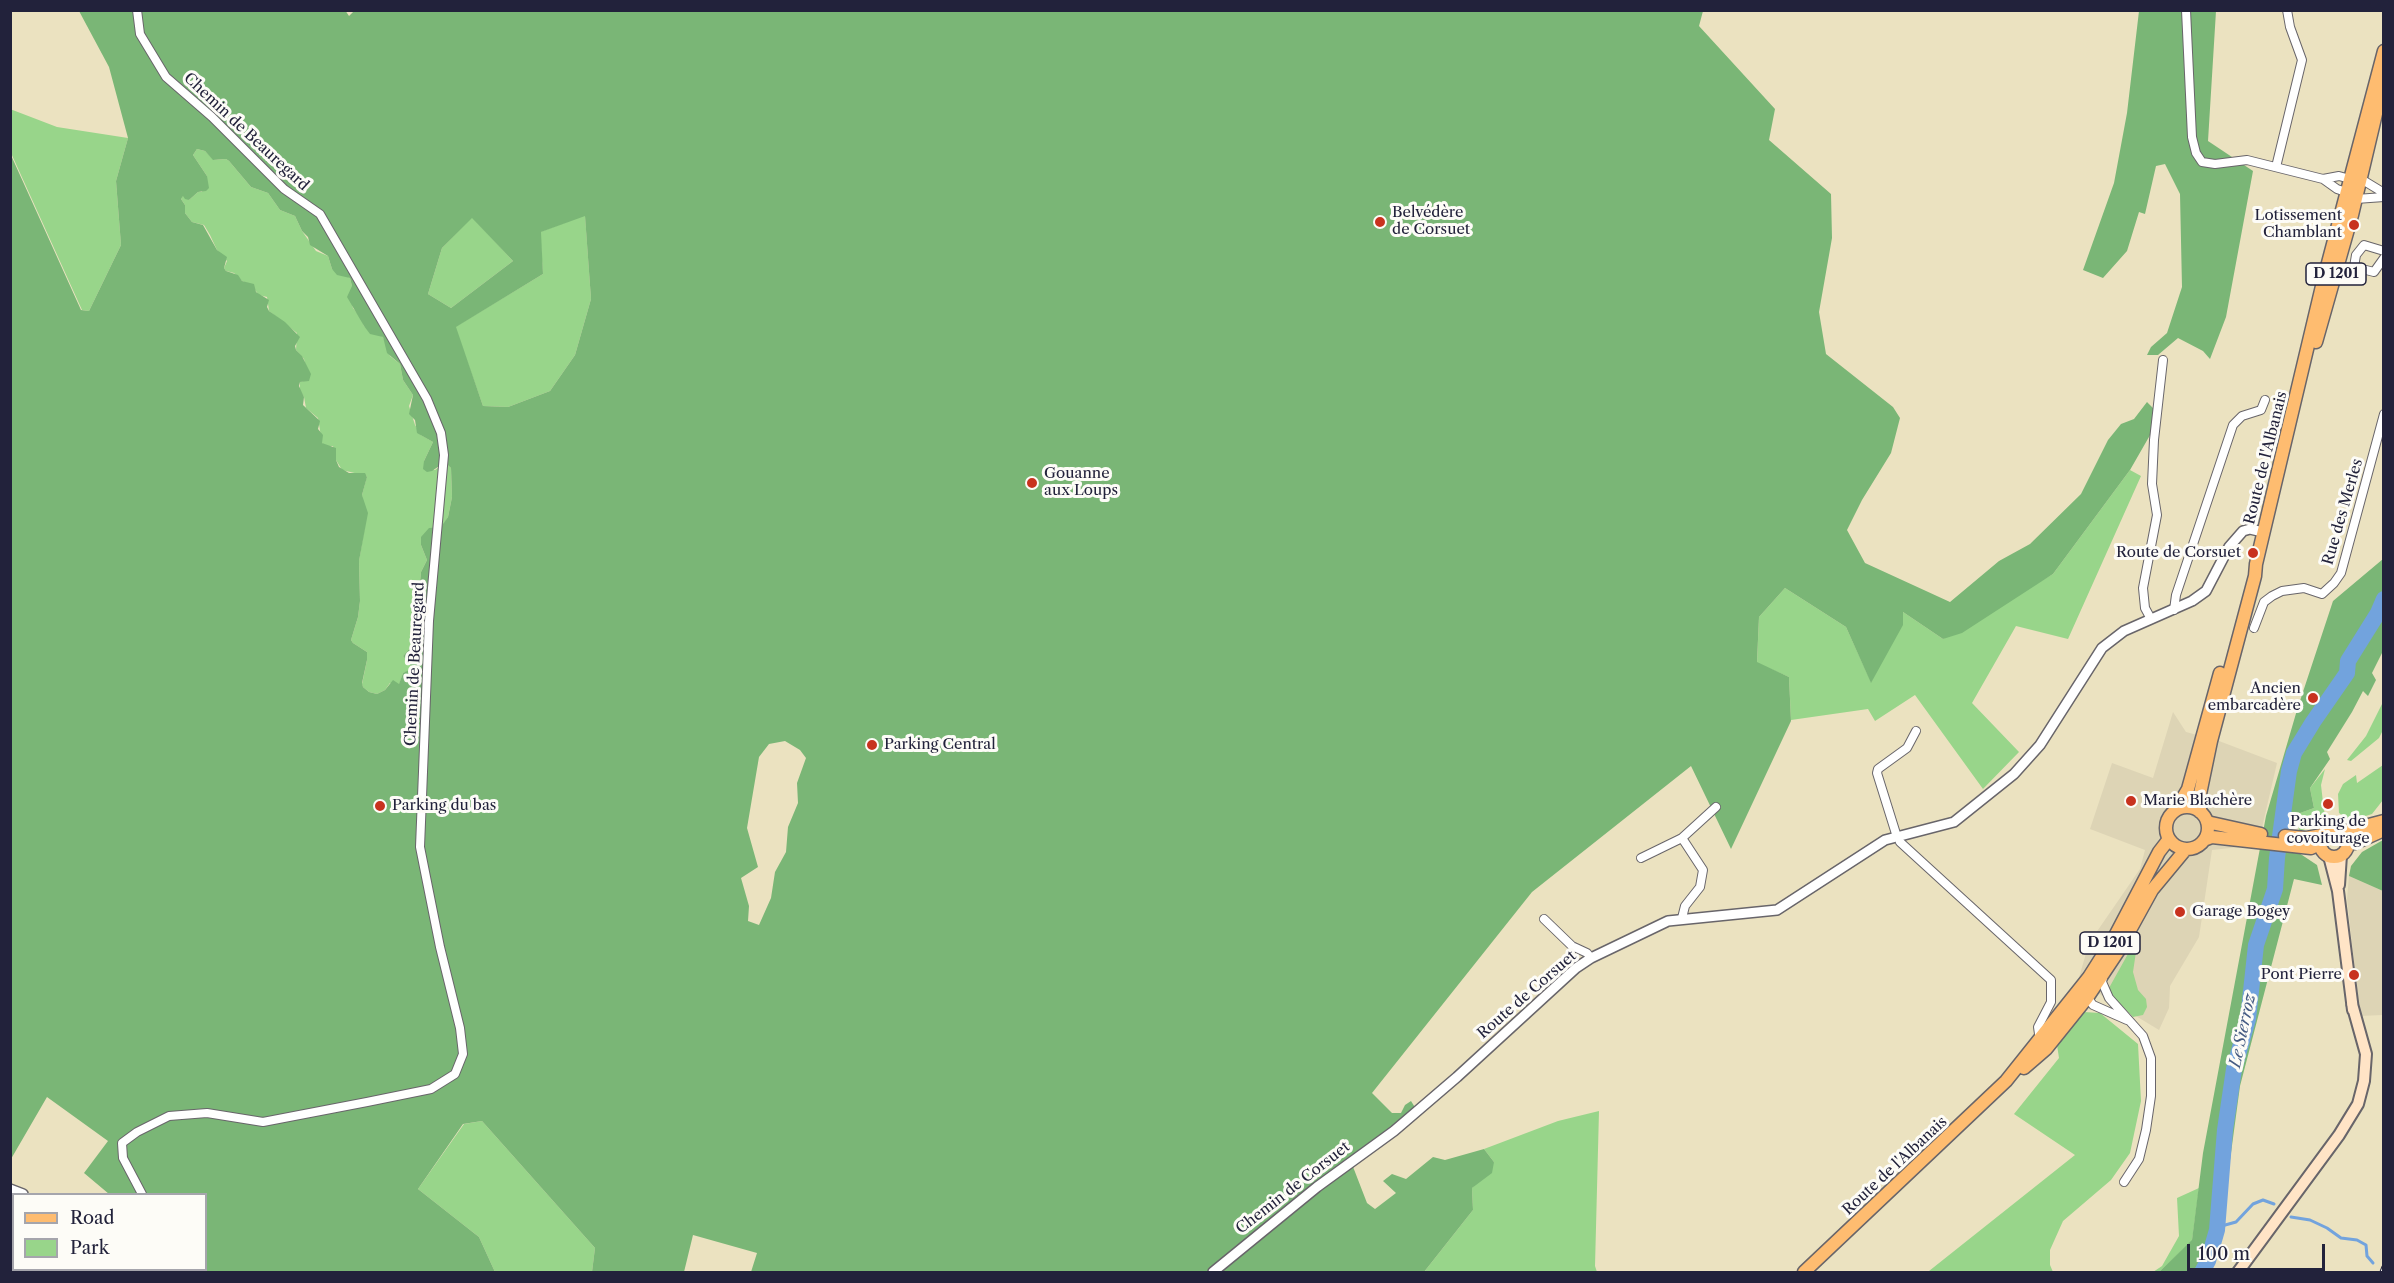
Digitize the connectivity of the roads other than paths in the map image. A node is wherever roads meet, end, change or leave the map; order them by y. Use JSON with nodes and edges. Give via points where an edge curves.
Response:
{"nodes":[{"id":1,"x":138,"y":10,"type":"edge"},
{"id":2,"x":2186,"y":10,"type":"edge"},
{"id":3,"x":2287,"y":10,"type":"edge"},
{"id":4,"x":2384,"y":51,"type":"edge"},
{"id":5,"x":2384,"y":81,"type":"edge"},
{"id":6,"x":2276,"y":167,"type":"junction"},
{"id":7,"x":2324,"y":179,"type":"junction"},
{"id":8,"x":2354,"y":187,"type":"junction"},
{"id":9,"x":2384,"y":195,"type":"edge"},
{"id":10,"x":2384,"y":251,"type":"edge"},
{"id":11,"x":2384,"y":258,"type":"edge"},
{"id":12,"x":2306,"y":359,"type":"junction"},
{"id":13,"x":2163,"y":360,"type":"dead end"},
{"id":14,"x":2265,"y":400,"type":"dead end"},
{"id":15,"x":2384,"y":414,"type":"edge"},
{"id":16,"x":2264,"y":532,"type":"junction"},
{"id":17,"x":2256,"y":564,"type":"junction"},
{"id":18,"x":2175,"y":610,"type":"junction"},
{"id":19,"x":2151,"y":619,"type":"junction"},
{"id":20,"x":2254,"y":628,"type":"dead end"},
{"id":21,"x":1916,"y":731,"type":"dead end"},
{"id":22,"x":1716,"y":807,"type":"dead end"},
{"id":23,"x":2175,"y":811,"type":"junction"},
{"id":24,"x":2204,"y":817,"type":"junction"},
{"id":25,"x":2384,"y":821,"type":"edge"},
{"id":26,"x":2384,"y":830,"type":"edge"},
{"id":27,"x":2252,"y":837,"type":"junction"},
{"id":28,"x":2345,"y":837,"type":"junction"},
{"id":29,"x":1682,"y":838,"type":"junction"},
{"id":30,"x":1899,"y":839,"type":"junction"},
{"id":31,"x":2169,"y":839,"type":"junction"},
{"id":32,"x":2204,"y":840,"type":"junction"},
{"id":33,"x":2321,"y":840,"type":"junction"},
{"id":34,"x":2186,"y":849,"type":"junction"},
{"id":35,"x":2335,"y":855,"type":"junction"},
{"id":36,"x":1641,"y":858,"type":"dead end"},
{"id":37,"x":1682,"y":918,"type":"junction"},
{"id":38,"x":1544,"y":919,"type":"dead end"},
{"id":39,"x":2115,"y":936,"type":"junction"},
{"id":40,"x":1591,"y":958,"type":"junction"},
{"id":41,"x":2103,"y":974,"type":"junction"},
{"id":42,"x":2087,"y":998,"type":"junction"},
{"id":43,"x":2131,"y":1022,"type":"junction"},
{"id":44,"x":2040,"y":1041,"type":"junction"},
{"id":45,"x":2006,"y":1081,"type":"junction"},
{"id":46,"x":1394,"y":1131,"type":"joint"},
{"id":47,"x":2124,"y":1182,"type":"dead end"},
{"id":48,"x":141,"y":1193,"type":"edge"},
{"id":49,"x":1213,"y":1272,"type":"edge"},
{"id":50,"x":1804,"y":1272,"type":"edge"},
{"id":51,"x":2238,"y":1272,"type":"edge"}],
"edges":[{"from":1,"to":48,"type":"street","name":"Chemin de Beauregard","via":[[140,34],[166,77],[284,189],[320,214],[427,399],[441,433],[444,454],[429,621],[420,847],[463,1054],[455,1074],[431,1089],[263,1122],[207,1113],[169,1116],[122,1143],[123,1158]]},
{"from":2,"to":6,"type":"street","via":[[2196,153],[2202,162],[2247,160]]},
{"from":3,"to":6,"type":"street","via":[[2302,60]]},
{"from":4,"to":8,"type":"main road","via":[[2363,129]]},
{"from":5,"to":8,"type":"main road","name":"Route de l'Albanais","number":"D 1201"},
{"from":6,"to":7,"type":"street"},
{"from":7,"to":8,"type":"street","via":[[2337,189]]},
{"from":7,"to":8,"type":"street","via":[[2339,176]]},
{"from":8,"to":9,"type":"street"},
{"from":8,"to":9,"type":"street"},
{"from":8,"to":12,"type":"main road","name":"Route de l'Albanais","number":"D 1201","via":[[2320,294]]},
{"from":8,"to":12,"type":"main road","name":"Route de l'Albanais","number":"D 1201","via":[[2344,246],[2316,342]]},
{"from":10,"to":11,"type":"street","via":[[2364,245],[2356,255],[2354,267],[2374,272]]},
{"from":12,"to":16,"type":"main road","name":"Route de l'Albanais","number":"D 1201"},
{"from":13,"to":19,"type":"street","via":[[2152,484],[2157,515],[2144,588],[2145,608]]},
{"from":14,"to":18,"type":"street","via":[[2261,410],[2242,416],[2233,425],[2176,595]]},
{"from":15,"to":20,"type":"street","name":"Rue des Merles","via":[[2337,578],[2322,594],[2304,588],[2272,596],[2264,602]]},
{"from":16,"to":17,"type":"main road","name":"Route de l'Albanais","number":"D 1201"},
{"from":16,"to":18,"type":"street","name":"Route de Corsuet","via":[[2243,531],[2229,547],[2206,591]]},
{"from":17,"to":23,"type":"main road","name":"Route de l'Albanais","number":"D 1201","via":[[2249,573],[2188,789]]},
{"from":17,"to":24,"type":"main road","name":"Route de l'Albanais","number":"D 1201","via":[[2200,794]]},
{"from":18,"to":19,"type":"street","name":"Route de Corsuet"},
{"from":19,"to":30,"type":"street","name":"Route de Corsuet","via":[[2124,631],[2102,648],[2040,745],[2014,774],[1954,822]]},
{"from":21,"to":30,"type":"street","via":[[1907,748],[1877,773]]},
{"from":22,"to":29,"type":"street"},
{"from":23,"to":24,"type":"main road","via":[[2188,807]]},
{"from":23,"to":31,"type":"main road","via":[[2167,821]]},
{"from":24,"to":27,"type":"main road"},
{"from":24,"to":32,"type":"main road","via":[[2208,828]]},
{"from":25,"to":28,"type":"main road"},
{"from":26,"to":28,"type":"main road","via":[[2355,843]]},
{"from":27,"to":32,"type":"main road"},
{"from":27,"to":33,"type":"main road"},
{"from":28,"to":33,"type":"main road","via":[[2330,830]]},
{"from":28,"to":35,"type":"main road","via":[[2346,849]]},
{"from":29,"to":36,"type":"street"},
{"from":29,"to":37,"type":"street","via":[[1703,870],[1700,888],[1685,906]]},
{"from":30,"to":37,"type":"street","name":"Route de Corsuet","via":[[1885,840],[1777,910]]},
{"from":30,"to":44,"type":"street","via":[[2050,980],[2051,1002],[2038,1027]]},
{"from":31,"to":34,"type":"main road"},
{"from":31,"to":39,"type":"main road","name":"Route de l'Albanais","number":"D 1201"},
{"from":32,"to":34,"type":"main road"},
{"from":33,"to":35,"type":"main road","via":[[2323,851]]},
{"from":34,"to":41,"type":"main road","name":"Route de l'Albanais","number":"D 1201","via":[[2152,890]]},
{"from":35,"to":51,"type":"main road","via":[[2341,869],[2338,891],[2352,1004],[2366,1054],[2364,1080],[2358,1104],[2339,1134]]},
{"from":37,"to":40,"type":"street","name":"Route de Corsuet","via":[[1650,928]]},
{"from":38,"to":40,"type":"street"},
{"from":39,"to":42,"type":"street","via":[[2084,992]]},
{"from":39,"to":44,"type":"main road","name":"Route de l'Albanais","number":"D 1201"},
{"from":40,"to":46,"type":"street","name":"Route de Corsuet"},
{"from":41,"to":42,"type":"main road","name":"Route de l'Albanais","number":"D 1201"},
{"from":41,"to":43,"type":"street","via":[[2109,998]]},
{"from":42,"to":43,"type":"street"},
{"from":42,"to":45,"type":"main road","name":"Route de l'Albanais","number":"D 1201","via":[[2040,1056]]},
{"from":43,"to":47,"type":"street","via":[[2143,1036],[2151,1058],[2152,1082],[2139,1159]]},
{"from":44,"to":45,"type":"main road","name":"Route de l'Albanais","number":"D 1201"},
{"from":45,"to":50,"type":"main road","name":"Route de l'Albanais"},
{"from":46,"to":49,"type":"street","name":"Chemin de Corsuet","via":[[1317,1186]]}]}
